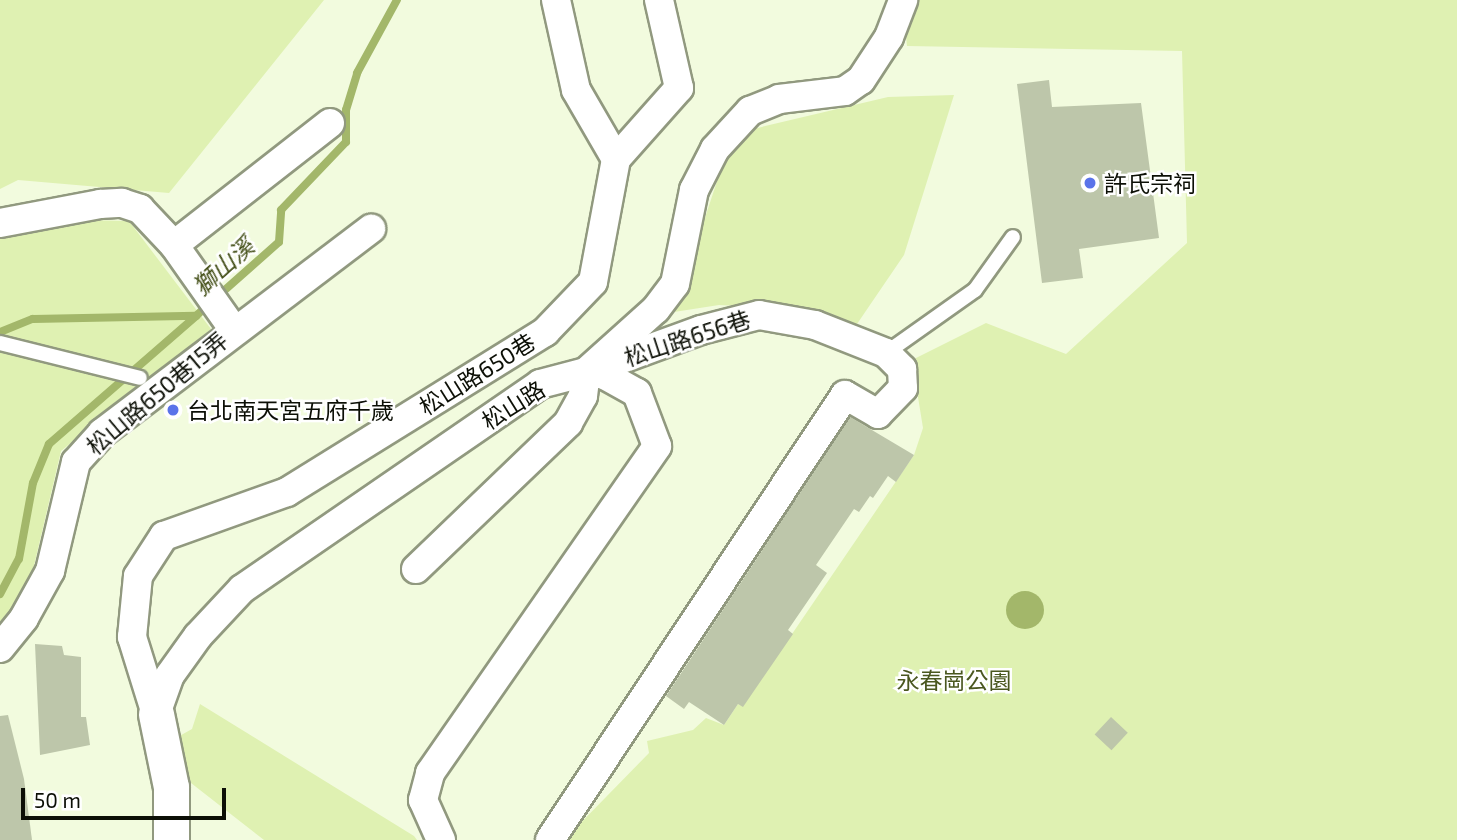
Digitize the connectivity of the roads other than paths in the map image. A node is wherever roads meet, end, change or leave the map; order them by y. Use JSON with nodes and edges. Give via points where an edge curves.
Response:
{"nodes":[{"id":1,"x":556,"y":0,"type":"edge"},
{"id":2,"x":659,"y":0,"type":"edge"},
{"id":3,"x":903,"y":0,"type":"edge"},
{"id":4,"x":330,"y":123,"type":"dead end"},
{"id":5,"x":616,"y":159,"type":"junction"},
{"id":6,"x":0,"y":223,"type":"edge"},
{"id":7,"x":371,"y":229,"type":"dead end"},
{"id":8,"x":1013,"y":237,"type":"dead end"},
{"id":9,"x":174,"y":245,"type":"junction"},
{"id":10,"x":640,"y":322,"type":"junction"},
{"id":11,"x":234,"y":330,"type":"junction"},
{"id":12,"x":0,"y":343,"type":"edge"},
{"id":13,"x":886,"y":353,"type":"junction"},
{"id":14,"x":635,"y":354,"type":"junction"},
{"id":15,"x":586,"y":372,"type":"junction"},
{"id":16,"x":149,"y":385,"type":"junction"},
{"id":17,"x":637,"y":393,"type":"junction"},
{"id":18,"x":416,"y":569,"type":"dead end"},
{"id":19,"x":0,"y":648,"type":"edge"},
{"id":20,"x":156,"y":714,"type":"junction"},
{"id":21,"x":171,"y":840,"type":"edge"},
{"id":22,"x":441,"y":840,"type":"edge"},
{"id":23,"x":550,"y":840,"type":"edge"}],
"edges":[{"from":1,"to":5,"type":"street","via":[[576,90]]},
{"from":2,"to":5,"type":"street","via":[[679,88]]},
{"from":3,"to":10,"type":"street","name":"松山路","via":[[889,37],[861,80],[845,91],[779,99],[750,111],[715,149],[694,190],[675,284]]},
{"from":4,"to":9,"type":"street"},
{"from":5,"to":20,"type":"street","name":"松山路650巷","via":[[593,282],[545,332],[287,492],[164,536],[138,576],[132,638]]},
{"from":6,"to":9,"type":"street","via":[[19,216],[122,203],[140,209]]},
{"from":7,"to":11,"type":"street","name":"松山路650巷15弄"},
{"from":8,"to":13,"type":"lane","via":[[975,290]]},
{"from":9,"to":11,"type":"street"},
{"from":10,"to":14,"type":"street"},
{"from":10,"to":15,"type":"street","name":"松山路"},
{"from":11,"to":16,"type":"street","name":"松山路650巷15弄"},
{"from":12,"to":16,"type":"lane"},
{"from":13,"to":14,"type":"street","name":"松山路656巷","via":[[816,326],[759,315]]},
{"from":13,"to":23,"type":"street","via":[[902,369],[903,388],[878,414],[845,395]]},
{"from":14,"to":15,"type":"street","name":"松山路656巷"},
{"from":14,"to":17,"type":"street"},
{"from":15,"to":17,"type":"street","name":"松山路656巷","via":[[605,375]]},
{"from":15,"to":18,"type":"street","via":[[583,396],[568,423]]},
{"from":15,"to":20,"type":"street","name":"松山路","via":[[540,384],[242,589],[198,636],[170,675]]},
{"from":16,"to":19,"type":"street","name":"松山路650巷15弄","via":[[76,462],[50,571],[24,618]]},
{"from":17,"to":22,"type":"street","name":"松山路656巷","via":[[657,446],[430,773],[423,800]]},
{"from":20,"to":21,"type":"street","via":[[171,787]]}]}
